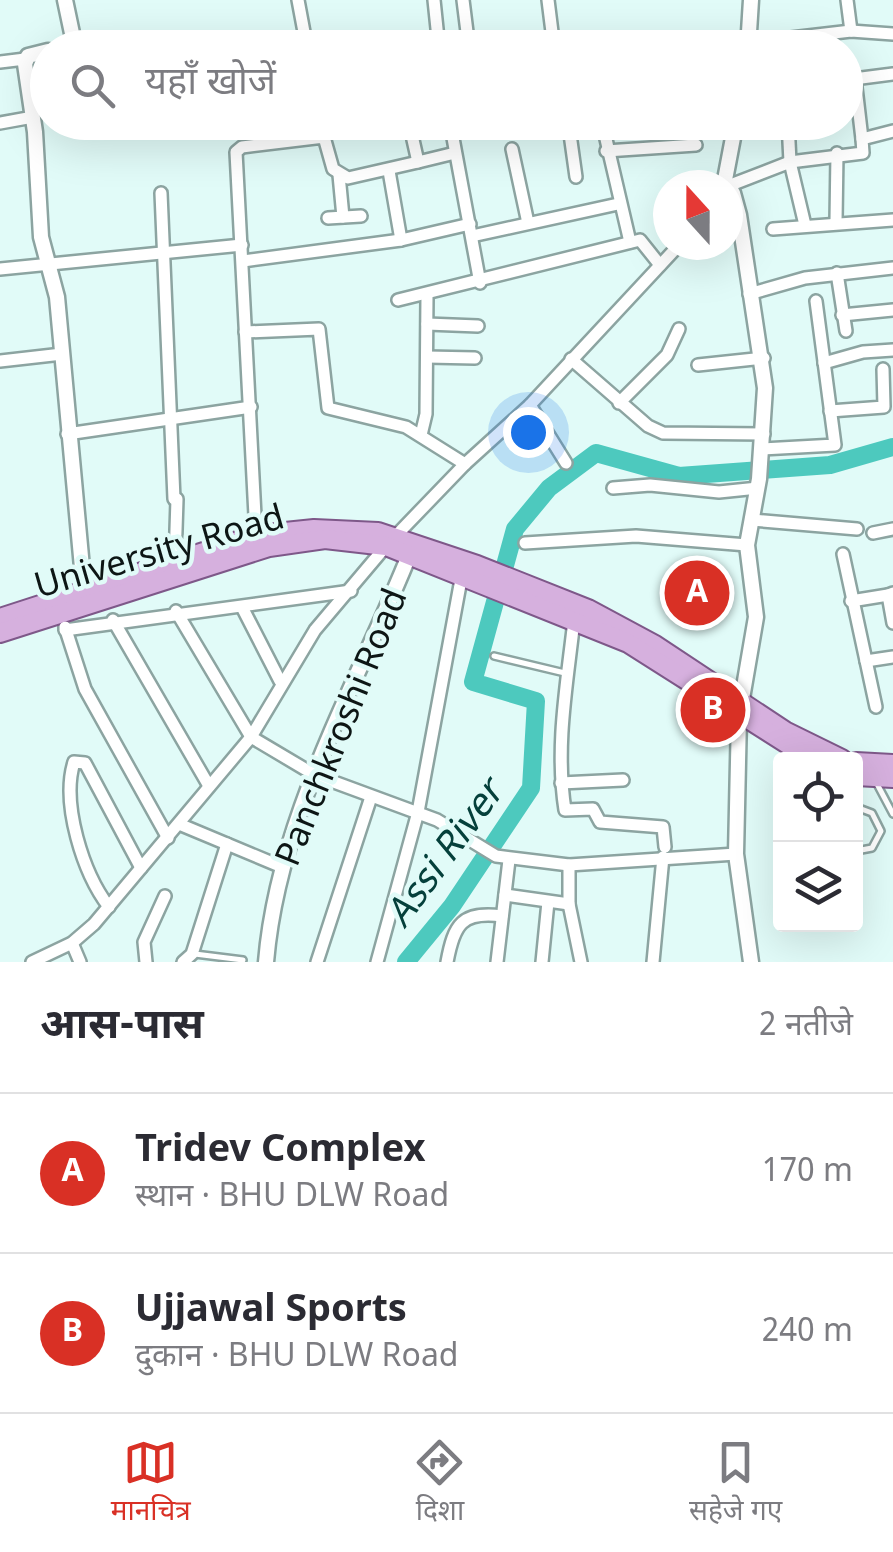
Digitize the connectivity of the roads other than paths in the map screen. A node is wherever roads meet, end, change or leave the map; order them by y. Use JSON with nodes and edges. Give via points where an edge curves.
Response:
{"nodes":[{"id":1,"x":64,"y":0,"type":"edge"},
{"id":2,"x":298,"y":0,"type":"edge"},
{"id":3,"x":434,"y":0,"type":"edge"},
{"id":4,"x":463,"y":0,"type":"edge"},
{"id":5,"x":548,"y":0,"type":"edge"},
{"id":6,"x":751,"y":0,"type":"edge"},
{"id":7,"x":847,"y":0,"type":"edge"},
{"id":8,"x":71,"y":30,"type":"edge"},
{"id":9,"x":304,"y":30,"type":"edge"},
{"id":10,"x":436,"y":30,"type":"edge"},
{"id":11,"x":467,"y":30,"type":"edge"},
{"id":12,"x":552,"y":30,"type":"edge"},
{"id":13,"x":749,"y":30,"type":"edge"},
{"id":14,"x":850,"y":30,"type":"edge"},
{"id":15,"x":863,"y":32,"type":"edge"},
{"id":16,"x":893,"y":34,"type":"edge"},
{"id":17,"x":30,"y":57,"type":"edge"},
{"id":18,"x":25,"y":59,"type":"junction"},
{"id":19,"x":0,"y":62,"type":"edge"},
{"id":20,"x":893,"y":74,"type":"edge"},
{"id":21,"x":863,"y":78,"type":"edge"},
{"id":22,"x":30,"y":95,"type":"edge"},
{"id":23,"x":30,"y":117,"type":"edge"},
{"id":24,"x":0,"y":122,"type":"edge"},
{"id":25,"x":892,"y":136,"type":"edge"},
{"id":26,"x":863,"y":138,"type":"edge"},
{"id":27,"x":34,"y":140,"type":"edge"},
{"id":28,"x":301,"y":140,"type":"edge"},
{"id":29,"x":325,"y":140,"type":"edge"},
{"id":30,"x":413,"y":140,"type":"edge"},
{"id":31,"x":453,"y":140,"type":"edge"},
{"id":32,"x":570,"y":140,"type":"edge"},
{"id":33,"x":604,"y":140,"type":"edge"},
{"id":34,"x":734,"y":140,"type":"edge"},
{"id":35,"x":789,"y":140,"type":"edge"},
{"id":36,"x":862,"y":140,"type":"edge"},
{"id":37,"x":696,"y":144,"type":"dead end"},
{"id":38,"x":512,"y":149,"type":"dead end"},
{"id":39,"x":606,"y":151,"type":"junction"},
{"id":40,"x":455,"y":153,"type":"junction"},
{"id":41,"x":837,"y":153,"type":"junction"},
{"id":42,"x":418,"y":162,"type":"junction"},
{"id":43,"x":790,"y":162,"type":"junction"},
{"id":44,"x":729,"y":170,"type":"edge"},
{"id":45,"x":389,"y":172,"type":"junction"},
{"id":46,"x":339,"y":175,"type":"junction"},
{"id":47,"x":576,"y":177,"type":"dead end"},
{"id":48,"x":743,"y":181,"type":"edge"},
{"id":49,"x":161,"y":193,"type":"dead end"},
{"id":50,"x":618,"y":204,"type":"junction"},
{"id":51,"x":343,"y":216,"type":"junction"},
{"id":52,"x":361,"y":216,"type":"dead end"},
{"id":53,"x":328,"y":218,"type":"dead end"},
{"id":54,"x":893,"y":220,"type":"edge"},
{"id":55,"x":836,"y":221,"type":"junction"},
{"id":56,"x":528,"y":223,"type":"junction"},
{"id":57,"x":805,"y":226,"type":"junction"},
{"id":58,"x":773,"y":229,"type":"dead end"},
{"id":59,"x":471,"y":230,"type":"junction"},
{"id":60,"x":402,"y":240,"type":"junction"},
{"id":61,"x":630,"y":242,"type":"junction"},
{"id":62,"x":242,"y":245,"type":"junction"},
{"id":63,"x":743,"y":247,"type":"edge"},
{"id":64,"x":164,"y":251,"type":"junction"},
{"id":65,"x":243,"y":260,"type":"junction"},
{"id":66,"x":665,"y":260,"type":"edge"},
{"id":67,"x":47,"y":264,"type":"junction"},
{"id":68,"x":660,"y":266,"type":"junction"},
{"id":69,"x":893,"y":268,"type":"edge"},
{"id":70,"x":0,"y":269,"type":"edge"},
{"id":71,"x":836,"y":273,"type":"junction"},
{"id":72,"x":480,"y":283,"type":"junction"},
{"id":73,"x":749,"y":294,"type":"junction"},
{"id":74,"x":427,"y":296,"type":"junction"},
{"id":75,"x":398,"y":300,"type":"dead end"},
{"id":76,"x":816,"y":301,"type":"dead end"},
{"id":77,"x":893,"y":310,"type":"edge"},
{"id":78,"x":842,"y":315,"type":"junction"},
{"id":79,"x":427,"y":324,"type":"junction"},
{"id":80,"x":478,"y":326,"type":"dead end"},
{"id":81,"x":680,"y":329,"type":"dead end"},
{"id":82,"x":846,"y":331,"type":"dead end"},
{"id":83,"x":245,"y":332,"type":"junction"},
{"id":84,"x":893,"y":350,"type":"edge"},
{"id":85,"x":62,"y":354,"type":"junction"},
{"id":86,"x":427,"y":357,"type":"junction"},
{"id":87,"x":475,"y":358,"type":"dead end"},
{"id":88,"x":764,"y":358,"type":"junction"},
{"id":89,"x":571,"y":359,"type":"junction"},
{"id":90,"x":0,"y":361,"type":"edge"},
{"id":91,"x":824,"y":363,"type":"junction"},
{"id":92,"x":698,"y":366,"type":"dead end"},
{"id":93,"x":883,"y":369,"type":"dead end"},
{"id":94,"x":618,"y":402,"type":"junction"},
{"id":95,"x":530,"y":405,"type":"junction"},
{"id":96,"x":251,"y":407,"type":"junction"},
{"id":97,"x":830,"y":410,"type":"junction"},
{"id":98,"x":172,"y":417,"type":"junction"},
{"id":99,"x":67,"y":434,"type":"junction"},
{"id":100,"x":421,"y":434,"type":"junction"},
{"id":101,"x":763,"y":448,"type":"junction"},
{"id":102,"x":566,"y":463,"type":"dead end"},
{"id":103,"x":464,"y":464,"type":"junction"},
{"id":104,"x":758,"y":483,"type":"junction"},
{"id":105,"x":613,"y":488,"type":"dead end"},
{"id":106,"x":752,"y":520,"type":"junction"},
{"id":107,"x":856,"y":529,"type":"dead end"},
{"id":108,"x":893,"y":529,"type":"edge"},
{"id":109,"x":873,"y":533,"type":"dead end"},
{"id":110,"x":256,"y":535,"type":"junction"},
{"id":111,"x":392,"y":541,"type":"junction"},
{"id":112,"x":525,"y":543,"type":"dead end"},
{"id":113,"x":748,"y":545,"type":"junction"},
{"id":114,"x":410,"y":553,"type":"junction"},
{"id":115,"x":843,"y":554,"type":"dead end"},
{"id":116,"x":175,"y":562,"type":"junction"},
{"id":117,"x":472,"y":573,"type":"junction"},
{"id":118,"x":507,"y":584,"type":"junction"},
{"id":119,"x":350,"y":590,"type":"junction"},
{"id":120,"x":890,"y":594,"type":"edge"},
{"id":121,"x":84,"y":599,"type":"junction"},
{"id":122,"x":851,"y":601,"type":"junction"},
{"id":123,"x":242,"y":608,"type":"junction"},
{"id":124,"x":176,"y":612,"type":"junction"},
{"id":125,"x":0,"y":618,"type":"edge"},
{"id":126,"x":113,"y":620,"type":"junction"},
{"id":127,"x":574,"y":620,"type":"junction"},
{"id":128,"x":63,"y":621,"type":"junction"},
{"id":129,"x":893,"y":623,"type":"edge"},
{"id":130,"x":0,"y":634,"type":"edge"},
{"id":131,"x":494,"y":656,"type":"dead end"},
{"id":132,"x":893,"y":657,"type":"edge"},
{"id":133,"x":866,"y":661,"type":"junction"},
{"id":134,"x":568,"y":674,"type":"junction"},
{"id":135,"x":280,"y":681,"type":"junction"},
{"id":136,"x":876,"y":707,"type":"dead end"},
{"id":137,"x":741,"y":709,"type":"junction"},
{"id":138,"x":251,"y":736,"type":"junction"},
{"id":139,"x":800,"y":752,"type":"edge"},
{"id":140,"x":827,"y":752,"type":"edge"},
{"id":141,"x":863,"y":766,"type":"edge"},
{"id":142,"x":315,"y":775,"type":"junction"},
{"id":143,"x":863,"y":776,"type":"edge"},
{"id":144,"x":888,"y":778,"type":"edge"},
{"id":145,"x":624,"y":780,"type":"dead end"},
{"id":146,"x":561,"y":782,"type":"junction"},
{"id":147,"x":209,"y":786,"type":"junction"},
{"id":148,"x":371,"y":797,"type":"junction"},
{"id":149,"x":863,"y":810,"type":"edge"},
{"id":150,"x":418,"y":812,"type":"junction"},
{"id":151,"x":893,"y":814,"type":"edge"},
{"id":152,"x":179,"y":824,"type":"junction"},
{"id":153,"x":168,"y":838,"type":"junction"},
{"id":154,"x":227,"y":844,"type":"junction"},
{"id":155,"x":863,"y":849,"type":"edge"},
{"id":156,"x":664,"y":852,"type":"junction"},
{"id":157,"x":736,"y":854,"type":"junction"},
{"id":158,"x":496,"y":855,"type":"junction"},
{"id":159,"x":569,"y":866,"type":"junction"},
{"id":160,"x":282,"y":867,"type":"junction"},
{"id":161,"x":141,"y":868,"type":"junction"},
{"id":162,"x":504,"y":894,"type":"junction"},
{"id":163,"x":165,"y":896,"type":"dead end"},
{"id":164,"x":548,"y":902,"type":"junction"},
{"id":165,"x":569,"y":904,"type":"junction"},
{"id":166,"x":109,"y":907,"type":"junction"},
{"id":167,"x":502,"y":916,"type":"junction"},
{"id":168,"x":72,"y":943,"type":"junction"},
{"id":169,"x":188,"y":958,"type":"edge"},
{"id":170,"x":243,"y":960,"type":"edge"},
{"id":171,"x":32,"y":962,"type":"edge"},
{"id":172,"x":80,"y":962,"type":"edge"},
{"id":173,"x":146,"y":962,"type":"edge"},
{"id":174,"x":266,"y":962,"type":"edge"},
{"id":175,"x":317,"y":962,"type":"edge"},
{"id":176,"x":377,"y":962,"type":"edge"},
{"id":177,"x":447,"y":962,"type":"edge"},
{"id":178,"x":497,"y":962,"type":"edge"},
{"id":179,"x":542,"y":962,"type":"edge"},
{"id":180,"x":581,"y":962,"type":"edge"},
{"id":181,"x":653,"y":962,"type":"edge"},
{"id":182,"x":751,"y":962,"type":"edge"}],
"edges":[{"from":1,"to":8,"type":"street"},
{"from":2,"to":9,"type":"street"},
{"from":3,"to":10,"type":"street"},
{"from":4,"to":11,"type":"street"},
{"from":5,"to":12,"type":"street"},
{"from":6,"to":13,"type":"street"},
{"from":7,"to":14,"type":"street"},
{"from":15,"to":16,"type":"street"},
{"from":17,"to":18,"type":"street"},
{"from":18,"to":19,"type":"street"},
{"from":18,"to":22,"type":"street"},
{"from":20,"to":21,"type":"street"},
{"from":23,"to":24,"type":"street"},
{"from":25,"to":26,"type":"street"},
{"from":27,"to":67,"type":"street"},
{"from":28,"to":62,"type":"street","via":[[238,148]]},
{"from":29,"to":46,"type":"street"},
{"from":30,"to":42,"type":"street"},
{"from":31,"to":40,"type":"street"},
{"from":32,"to":47,"type":"street"},
{"from":33,"to":39,"type":"street"},
{"from":34,"to":44,"type":"street"},
{"from":35,"to":43,"type":"street"},
{"from":36,"to":41,"type":"street","via":[[863,153]]},
{"from":37,"to":39,"type":"street"},
{"from":38,"to":56,"type":"street"},
{"from":39,"to":50,"type":"street"},
{"from":40,"to":42,"type":"street"},
{"from":40,"to":59,"type":"street"},
{"from":41,"to":43,"type":"street"},
{"from":41,"to":55,"type":"street"},
{"from":42,"to":45,"type":"street"},
{"from":43,"to":48,"type":"street"},
{"from":43,"to":57,"type":"street"},
{"from":45,"to":46,"type":"street"},
{"from":45,"to":60,"type":"street"},
{"from":46,"to":51,"type":"street"},
{"from":49,"to":64,"type":"street"},
{"from":50,"to":56,"type":"street"},
{"from":50,"to":61,"type":"street"},
{"from":51,"to":52,"type":"street"},
{"from":51,"to":53,"type":"street"},
{"from":54,"to":55,"type":"street"},
{"from":55,"to":57,"type":"street"},
{"from":56,"to":59,"type":"street"},
{"from":57,"to":58,"type":"street"},
{"from":59,"to":60,"type":"street"},
{"from":59,"to":72,"type":"street"},
{"from":60,"to":65,"type":"street"},
{"from":61,"to":68,"type":"street","via":[[644,241]]},
{"from":61,"to":72,"type":"street"},
{"from":62,"to":64,"type":"street"},
{"from":62,"to":65,"type":"street"},
{"from":63,"to":73,"type":"street"},
{"from":64,"to":67,"type":"street"},
{"from":64,"to":98,"type":"street"},
{"from":65,"to":83,"type":"street"},
{"from":66,"to":68,"type":"street"},
{"from":67,"to":70,"type":"street"},
{"from":67,"to":85,"type":"street"},
{"from":68,"to":89,"type":"street"},
{"from":69,"to":71,"type":"street"},
{"from":71,"to":73,"type":"street"},
{"from":71,"to":78,"type":"street"},
{"from":72,"to":74,"type":"street"},
{"from":73,"to":88,"type":"street"},
{"from":74,"to":75,"type":"street"},
{"from":74,"to":79,"type":"street"},
{"from":76,"to":91,"type":"street"},
{"from":77,"to":78,"type":"street"},
{"from":78,"to":82,"type":"street"},
{"from":79,"to":80,"type":"street"},
{"from":79,"to":86,"type":"street"},
{"from":81,"to":94,"type":"street","via":[[667,354]]},
{"from":83,"to":96,"type":"street"},
{"from":83,"to":100,"type":"street","via":[[319,330],[328,408]]},
{"from":84,"to":91,"type":"street"},
{"from":85,"to":90,"type":"street"},
{"from":85,"to":99,"type":"street"},
{"from":86,"to":87,"type":"street"},
{"from":86,"to":100,"type":"street"},
{"from":88,"to":92,"type":"street"},
{"from":88,"to":101,"type":"street"},
{"from":89,"to":94,"type":"street"},
{"from":89,"to":95,"type":"street"},
{"from":91,"to":97,"type":"street"},
{"from":93,"to":97,"type":"street","via":[[884,407]]},
{"from":94,"to":101,"type":"street","via":[[664,433]]},
{"from":95,"to":102,"type":"street"},
{"from":95,"to":103,"type":"street"},
{"from":96,"to":98,"type":"street"},
{"from":96,"to":110,"type":"street"},
{"from":97,"to":101,"type":"street","via":[[836,441],[831,448]]},
{"from":98,"to":99,"type":"street"},
{"from":98,"to":116,"type":"street"},
{"from":99,"to":121,"type":"street"},
{"from":100,"to":103,"type":"street"},
{"from":101,"to":104,"type":"street"},
{"from":103,"to":111,"type":"street"},
{"from":104,"to":105,"type":"street","via":[[719,492]]},
{"from":104,"to":106,"type":"street"},
{"from":106,"to":107,"type":"street"},
{"from":106,"to":113,"type":"street"},
{"from":108,"to":109,"type":"street"},
{"from":110,"to":111,"type":"main road","via":[[340,529]]},
{"from":110,"to":116,"type":"main road"},
{"from":111,"to":114,"type":"main road","name":"University Road"},
{"from":111,"to":117,"type":"main road"},
{"from":111,"to":119,"type":"street"},
{"from":111,"to":121,"type":"main road","name":"University Road","via":[[269,546]]},
{"from":112,"to":113,"type":"street","via":[[636,536]]},
{"from":113,"to":137,"type":"street","via":[[756,617]]},
{"from":114,"to":117,"type":"main road","name":"University Road"},
{"from":114,"to":142,"type":"street","name":"Panchkroshi Road"},
{"from":115,"to":122,"type":"street"},
{"from":116,"to":121,"type":"main road"},
{"from":117,"to":118,"type":"main road","name":"University Road"},
{"from":117,"to":150,"type":"street"},
{"from":118,"to":127,"type":"main road"},
{"from":118,"to":137,"type":"main road","via":[[624,627]]},
{"from":119,"to":123,"type":"street"},
{"from":119,"to":135,"type":"street"},
{"from":120,"to":122,"type":"street"},
{"from":120,"to":129,"type":"street"},
{"from":121,"to":125,"type":"main road"},
{"from":121,"to":128,"type":"main road","name":"University Road"},
{"from":122,"to":133,"type":"street"},
{"from":123,"to":124,"type":"street"},
{"from":123,"to":135,"type":"street"},
{"from":124,"to":126,"type":"street"},
{"from":124,"to":138,"type":"street"},
{"from":126,"to":128,"type":"street"},
{"from":126,"to":147,"type":"street"},
{"from":127,"to":134,"type":"street"},
{"from":127,"to":137,"type":"main road","via":[[628,643]]},
{"from":128,"to":130,"type":"main road","name":"University Road"},
{"from":128,"to":153,"type":"street","via":[[86,689]]},
{"from":131,"to":134,"type":"lane"},
{"from":132,"to":133,"type":"street"},
{"from":133,"to":136,"type":"street"},
{"from":134,"to":146,"type":"street"},
{"from":135,"to":138,"type":"street"},
{"from":137,"to":139,"type":"main road"},
{"from":137,"to":140,"type":"main road"},
{"from":137,"to":157,"type":"street"},
{"from":138,"to":142,"type":"street"},
{"from":138,"to":147,"type":"street"},
{"from":141,"to":144,"type":"main road"},
{"from":142,"to":148,"type":"street"},
{"from":142,"to":160,"type":"street","name":"Panchkroshi Road"},
{"from":143,"to":144,"type":"main road"},
{"from":144,"to":151,"type":"lane"},
{"from":145,"to":146,"type":"street"},
{"from":146,"to":156,"type":"street","via":[[566,810],[593,810],[600,822],[663,827]]},
{"from":147,"to":152,"type":"street"},
{"from":148,"to":150,"type":"street"},
{"from":148,"to":175,"type":"street"},
{"from":149,"to":155,"type":"lane","via":[[882,831],[872,848]]},
{"from":150,"to":158,"type":"street"},
{"from":150,"to":176,"type":"street"},
{"from":152,"to":153,"type":"street"},
{"from":152,"to":154,"type":"street"},
{"from":153,"to":161,"type":"street"},
{"from":154,"to":160,"type":"street"},
{"from":154,"to":169,"type":"street"},
{"from":156,"to":157,"type":"street"},
{"from":156,"to":159,"type":"street"},
{"from":156,"to":181,"type":"street"},
{"from":157,"to":182,"type":"street"},
{"from":158,"to":159,"type":"street"},
{"from":158,"to":162,"type":"street"},
{"from":159,"to":165,"type":"street"},
{"from":160,"to":174,"type":"street","name":"Panchkroshi Road"},
{"from":161,"to":166,"type":"street"},
{"from":161,"to":166,"type":"street","via":[[85,763],[74,762],[79,847],[92,885]]},
{"from":162,"to":164,"type":"street"},
{"from":162,"to":167,"type":"street"},
{"from":163,"to":173,"type":"street","via":[[144,942]]},
{"from":164,"to":165,"type":"street"},
{"from":164,"to":179,"type":"street"},
{"from":165,"to":180,"type":"street"},
{"from":166,"to":168,"type":"street"},
{"from":167,"to":177,"type":"street","via":[[466,919]]},
{"from":167,"to":178,"type":"street"},
{"from":168,"to":171,"type":"street"},
{"from":168,"to":172,"type":"street"},
{"from":169,"to":170,"type":"lane"}]}
